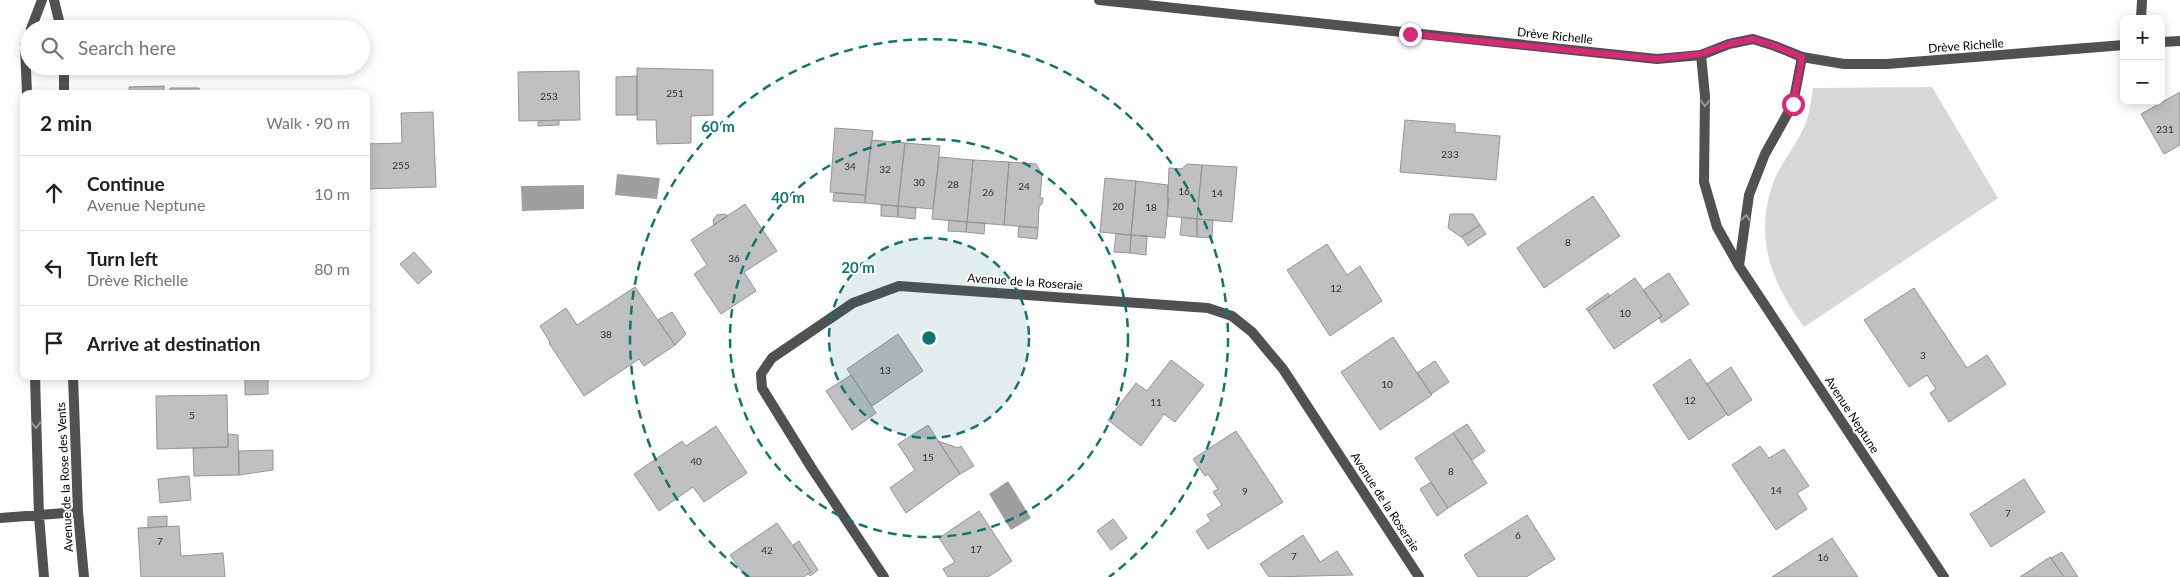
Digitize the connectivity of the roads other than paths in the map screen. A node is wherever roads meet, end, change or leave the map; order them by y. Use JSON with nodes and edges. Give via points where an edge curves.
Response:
{"nodes":[{"id":1,"x":42,"y":0,"type":"edge"},
{"id":2,"x":54,"y":0,"type":"edge"},
{"id":3,"x":1099,"y":0,"type":"edge"},
{"id":4,"x":2142,"y":0,"type":"edge"},
{"id":5,"x":2141,"y":15,"type":"edge"},
{"id":6,"x":34,"y":20,"type":"edge"},
{"id":7,"x":59,"y":20,"type":"edge"},
{"id":8,"x":2180,"y":41,"type":"edge"},
{"id":9,"x":2165,"y":42,"type":"edge"},
{"id":10,"x":2120,"y":45,"type":"edge"},
{"id":11,"x":1701,"y":54,"type":"junction"},
{"id":12,"x":1802,"y":57,"type":"junction"},
{"id":13,"x":26,"y":75,"type":"edge"},
{"id":14,"x":64,"y":75,"type":"edge"},
{"id":15,"x":27,"y":90,"type":"edge"},
{"id":16,"x":64,"y":90,"type":"edge"},
{"id":17,"x":1739,"y":266,"type":"junction"},
{"id":18,"x":35,"y":380,"type":"edge"},
{"id":19,"x":73,"y":380,"type":"edge"},
{"id":20,"x":78,"y":512,"type":"junction"},
{"id":21,"x":39,"y":516,"type":"junction"},
{"id":22,"x":0,"y":518,"type":"edge"},
{"id":23,"x":44,"y":577,"type":"edge"},
{"id":24,"x":84,"y":577,"type":"edge"},
{"id":25,"x":884,"y":577,"type":"edge"},
{"id":26,"x":1419,"y":577,"type":"edge"},
{"id":27,"x":1944,"y":577,"type":"edge"}],
"edges":[{"from":1,"to":6,"type":"street"},
{"from":2,"to":7,"type":"street"},
{"from":3,"to":11,"type":"street","name":"Drève Richelle","via":[[1657,59]]},
{"from":4,"to":5,"type":"street"},
{"from":8,"to":9,"type":"street"},
{"from":10,"to":12,"type":"street","name":"Drève Richelle","via":[[1887,64],[1844,64]]},
{"from":11,"to":12,"type":"street","name":"Drève Richelle","via":[[1753,39]]},
{"from":11,"to":17,"type":"street","name":"Avenue Neptune","one_way":true,"via":[[1705,96],[1704,182],[1717,227]]},
{"from":17,"to":12,"type":"street","one_way":true,"via":[[1749,195],[1765,154],[1793,104]]},
{"from":13,"to":15,"type":"street"},
{"from":14,"to":16,"type":"street"},
{"from":17,"to":27,"type":"street","name":"Avenue Neptune"},
{"from":18,"to":21,"type":"street","name":"Avenue de la Rose des Vents","one_way":true},
{"from":19,"to":20,"type":"street","name":"Avenue de la Rose des Vents"},
{"from":20,"to":21,"type":"street"},
{"from":20,"to":24,"type":"street","name":"Avenue de la Rose des Vents"},
{"from":21,"to":22,"type":"street"},
{"from":21,"to":23,"type":"street","name":"Avenue de la Rose des Vents"},
{"from":25,"to":26,"type":"street","name":"Avenue de la Roseraie","via":[[762,388],[760,374],[772,358],[853,303],[900,286],[1208,308],[1232,316],[1252,332],[1284,369]]}]}
